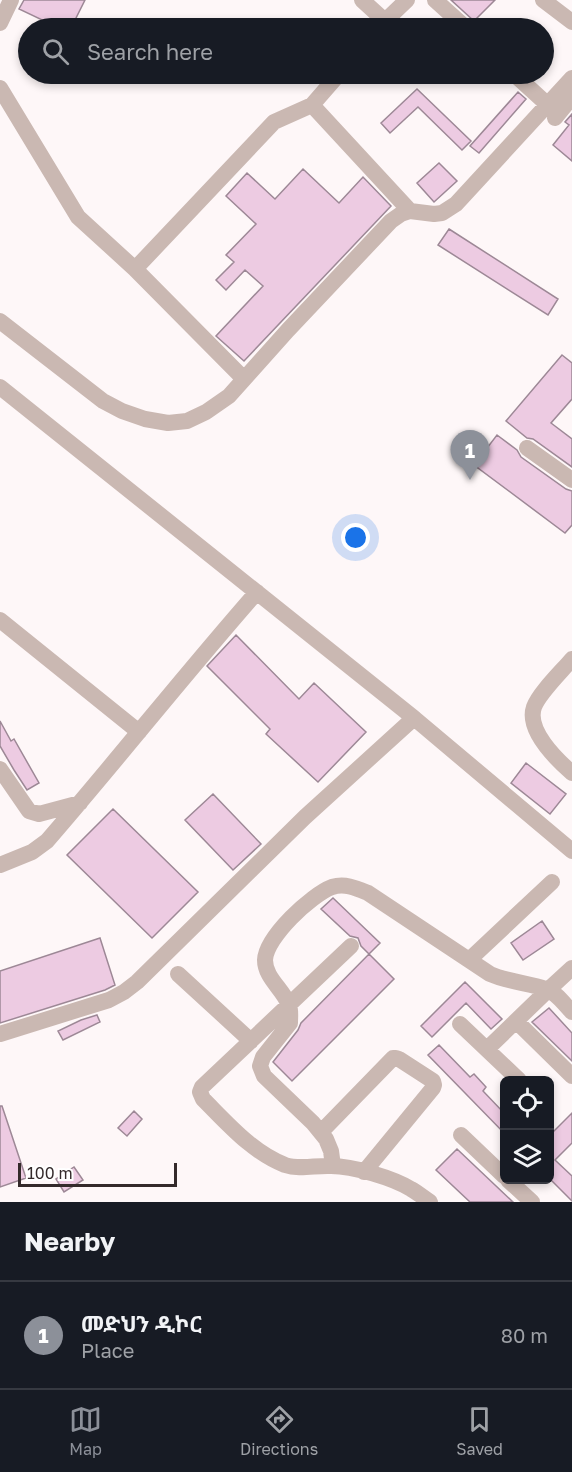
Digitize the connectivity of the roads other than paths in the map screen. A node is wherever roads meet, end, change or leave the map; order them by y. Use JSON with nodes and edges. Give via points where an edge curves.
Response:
{"nodes":[{"id":1,"x":11,"y":0,"type":"edge"},
{"id":2,"x":362,"y":0,"type":"edge"},
{"id":3,"x":407,"y":0,"type":"edge"},
{"id":4,"x":435,"y":0,"type":"edge"},
{"id":5,"x":543,"y":0,"type":"edge"},
{"id":6,"x":376,"y":18,"type":"edge"},
{"id":7,"x":389,"y":18,"type":"edge"},
{"id":8,"x":455,"y":18,"type":"edge"},
{"id":9,"x":572,"y":22,"type":"edge"},
{"id":10,"x":0,"y":23,"type":"edge"},
{"id":11,"x":572,"y":78,"type":"edge"},
{"id":12,"x":330,"y":84,"type":"edge"},
{"id":13,"x":524,"y":84,"type":"edge"},
{"id":14,"x":0,"y":88,"type":"edge"},
{"id":15,"x":572,"y":97,"type":"edge"},
{"id":16,"x":312,"y":105,"type":"junction"},
{"id":17,"x":551,"y":111,"type":"junction"},
{"id":18,"x":410,"y":212,"type":"junction"},
{"id":19,"x":135,"y":269,"type":"junction"},
{"id":20,"x":0,"y":321,"type":"edge"},
{"id":21,"x":244,"y":380,"type":"junction"},
{"id":22,"x":0,"y":387,"type":"edge"},
{"id":23,"x":527,"y":447,"type":"dead end"},
{"id":24,"x":572,"y":480,"type":"edge"},
{"id":25,"x":257,"y":592,"type":"junction"},
{"id":26,"x":3,"y":627,"type":"edge"},
{"id":27,"x":572,"y":659,"type":"edge"},
{"id":28,"x":414,"y":718,"type":"junction"},
{"id":29,"x":139,"y":732,"type":"junction"},
{"id":30,"x":0,"y":769,"type":"edge"},
{"id":31,"x":572,"y":773,"type":"edge"},
{"id":32,"x":80,"y":802,"type":"junction"},
{"id":33,"x":572,"y":851,"type":"edge"},
{"id":34,"x":0,"y":865,"type":"edge"},
{"id":35,"x":552,"y":882,"type":"dead end"},
{"id":36,"x":351,"y":946,"type":"dead end"},
{"id":37,"x":469,"y":960,"type":"junction"},
{"id":38,"x":572,"y":968,"type":"edge"},
{"id":39,"x":178,"y":974,"type":"dead end"},
{"id":40,"x":548,"y":990,"type":"junction"},
{"id":41,"x":289,"y":1005,"type":"junction"},
{"id":42,"x":572,"y":1012,"type":"edge"},
{"id":43,"x":516,"y":1021,"type":"junction"},
{"id":44,"x":460,"y":1024,"type":"dead end"},
{"id":45,"x":0,"y":1035,"type":"edge"},
{"id":46,"x":251,"y":1041,"type":"junction"},
{"id":47,"x":487,"y":1049,"type":"junction"},
{"id":48,"x":515,"y":1076,"type":"edge"},
{"id":49,"x":572,"y":1076,"type":"edge"},
{"id":50,"x":321,"y":1132,"type":"junction"},
{"id":51,"x":461,"y":1135,"type":"dead end"},
{"id":52,"x":333,"y":1166,"type":"junction"},
{"id":53,"x":364,"y":1172,"type":"junction"},
{"id":54,"x":500,"y":1172,"type":"edge"},
{"id":55,"x":513,"y":1184,"type":"edge"},
{"id":56,"x":430,"y":1202,"type":"edge"},
{"id":57,"x":532,"y":1202,"type":"edge"}],
"edges":[{"from":1,"to":10,"type":"street"},
{"from":2,"to":6,"type":"street"},
{"from":3,"to":7,"type":"street"},
{"from":4,"to":8,"type":"street"},
{"from":5,"to":9,"type":"street"},
{"from":11,"to":17,"type":"street"},
{"from":12,"to":16,"type":"street"},
{"from":13,"to":17,"type":"street"},
{"from":14,"to":19,"type":"street","via":[[78,217]]},
{"from":15,"to":17,"type":"street"},
{"from":16,"to":18,"type":"street"},
{"from":16,"to":19,"type":"street","via":[[273,122]]},
{"from":17,"to":18,"type":"street","via":[[449,210],[434,214]]},
{"from":18,"to":21,"type":"street","via":[[391,221]]},
{"from":19,"to":21,"type":"street"},
{"from":20,"to":21,"type":"street","via":[[103,401],[145,419],[187,421],[229,396]]},
{"from":22,"to":25,"type":"street"},
{"from":23,"to":24,"type":"street"},
{"from":25,"to":28,"type":"street"},
{"from":25,"to":29,"type":"street"},
{"from":26,"to":29,"type":"street"},
{"from":27,"to":31,"type":"street","via":[[537,699],[532,717],[545,745]]},
{"from":28,"to":33,"type":"street"},
{"from":28,"to":45,"type":"street","via":[[305,816],[124,993]]},
{"from":29,"to":32,"type":"street"},
{"from":30,"to":32,"type":"street","via":[[29,811],[39,814]]},
{"from":32,"to":34,"type":"street","via":[[32,852]]},
{"from":35,"to":37,"type":"street"},
{"from":36,"to":41,"type":"street"},
{"from":37,"to":40,"type":"street","via":[[500,979]]},
{"from":37,"to":41,"type":"street","via":[[368,893],[344,885],[331,888],[291,917],[266,952],[267,972]]},
{"from":38,"to":40,"type":"street"},
{"from":39,"to":46,"type":"street"},
{"from":40,"to":42,"type":"street"},
{"from":40,"to":43,"type":"street"},
{"from":41,"to":46,"type":"street"},
{"from":41,"to":50,"type":"street","via":[[290,1023],[260,1066],[264,1076]]},
{"from":43,"to":47,"type":"street"},
{"from":43,"to":49,"type":"street"},
{"from":44,"to":47,"type":"street"},
{"from":46,"to":52,"type":"street","via":[[202,1087],[202,1099],[256,1150],[287,1165]]},
{"from":47,"to":48,"type":"street"},
{"from":50,"to":52,"type":"street","via":[[331,1151]]},
{"from":50,"to":53,"type":"street","via":[[393,1059],[433,1081],[433,1088]]},
{"from":51,"to":54,"type":"street"},
{"from":52,"to":53,"type":"street"},
{"from":53,"to":56,"type":"street","via":[[410,1188]]},
{"from":55,"to":57,"type":"street"}]}
